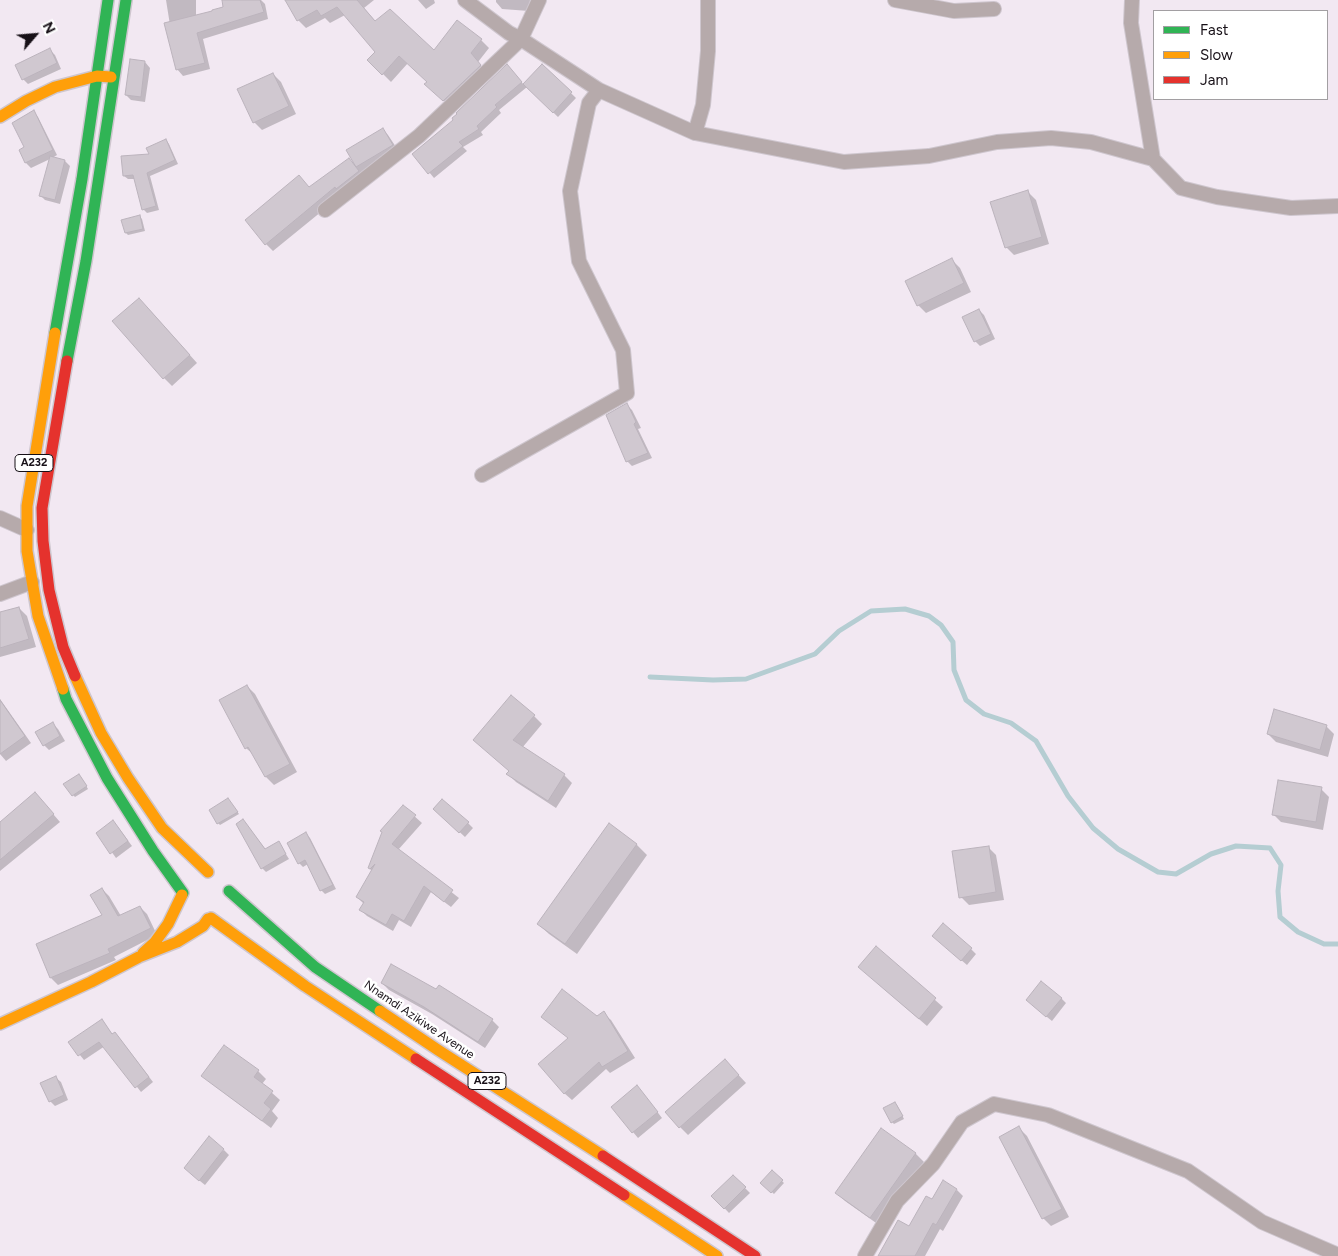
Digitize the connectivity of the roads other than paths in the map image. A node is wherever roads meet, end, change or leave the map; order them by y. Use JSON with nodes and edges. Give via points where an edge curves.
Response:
{"nodes":[{"id":1,"x":108,"y":0,"type":"edge"},
{"id":2,"x":126,"y":0,"type":"edge"},
{"id":3,"x":466,"y":0,"type":"edge"},
{"id":4,"x":539,"y":0,"type":"edge"},
{"id":5,"x":708,"y":0,"type":"edge"},
{"id":6,"x":895,"y":0,"type":"edge"},
{"id":7,"x":1132,"y":0,"type":"edge"},
{"id":8,"x":994,"y":9,"type":"dead end"},
{"id":9,"x":522,"y":39,"type":"junction"},
{"id":10,"x":97,"y":76,"type":"junction"},
{"id":11,"x":115,"y":78,"type":"junction"},
{"id":12,"x":599,"y":90,"type":"junction"},
{"id":13,"x":0,"y":117,"type":"edge"},
{"id":14,"x":696,"y":133,"type":"junction"},
{"id":15,"x":1152,"y":159,"type":"junction"},
{"id":16,"x":1338,"y":206,"type":"edge"},
{"id":17,"x":325,"y":210,"type":"dead end"},
{"id":18,"x":482,"y":475,"type":"dead end"},
{"id":19,"x":0,"y":518,"type":"edge"},
{"id":20,"x":27,"y":530,"type":"junction"},
{"id":21,"x":32,"y":582,"type":"junction"},
{"id":22,"x":0,"y":594,"type":"edge"},
{"id":23,"x":208,"y":872,"type":"junction"},
{"id":24,"x":186,"y":887,"type":"junction"},
{"id":25,"x":229,"y":891,"type":"junction"},
{"id":26,"x":201,"y":916,"type":"junction"},
{"id":27,"x":139,"y":957,"type":"junction"},
{"id":28,"x":0,"y":1024,"type":"edge"},
{"id":29,"x":1338,"y":1255,"type":"edge"},
{"id":30,"x":717,"y":1256,"type":"edge"},
{"id":31,"x":755,"y":1256,"type":"edge"},
{"id":32,"x":865,"y":1256,"type":"edge"}],
"edges":[{"from":1,"to":10,"type":"main road","number":"A232"},
{"from":2,"to":11,"type":"main road","number":"A232"},
{"from":3,"to":9,"type":"street","via":[[509,33]]},
{"from":4,"to":9,"type":"street"},
{"from":5,"to":14,"type":"street","via":[[708,51],[703,105]]},
{"from":6,"to":8,"type":"street","via":[[954,11]]},
{"from":7,"to":15,"type":"street","via":[[1131,23]]},
{"from":9,"to":12,"type":"street"},
{"from":9,"to":17,"type":"street","via":[[419,136]]},
{"from":10,"to":11,"type":"main road"},
{"from":10,"to":13,"type":"main road","via":[[55,87]]},
{"from":10,"to":20,"type":"main road","number":"A232","via":[[37,438],[27,506]]},
{"from":11,"to":23,"type":"main road","number":"A232","via":[[42,508],[43,542],[49,590],[64,647],[101,733],[162,828]]},
{"from":12,"to":14,"type":"street"},
{"from":12,"to":18,"type":"street","via":[[589,103],[570,192],[579,261],[623,350],[627,393]]},
{"from":14,"to":15,"type":"street","via":[[844,162],[929,156],[997,142],[1051,138],[1091,142]]},
{"from":15,"to":16,"type":"street","via":[[1181,188],[1290,208]]},
{"from":19,"to":20,"type":"street"},
{"from":20,"to":21,"type":"main road","number":"A232"},
{"from":21,"to":22,"type":"street"},
{"from":21,"to":24,"type":"main road","number":"A232","via":[[38,616],[66,698],[108,778],[153,851]]},
{"from":23,"to":24,"type":"main road","via":[[199,873]]},
{"from":23,"to":25,"type":"main road","number":"A232","via":[[222,878]]},
{"from":24,"to":26,"type":"main road","number":"A232"},
{"from":24,"to":27,"type":"main road","via":[[168,924]]},
{"from":25,"to":26,"type":"main road","number":"A232","via":[[225,909]]},
{"from":25,"to":31,"type":"main road","name":"Nnamdi Azikiwe Avenue","number":"A232","via":[[315,967]]},
{"from":26,"to":27,"type":"main road","via":[[203,926],[191,934]]},
{"from":26,"to":30,"type":"main road","number":"A232","via":[[246,942],[305,986]]},
{"from":27,"to":28,"type":"main road"},
{"from":29,"to":32,"type":"street","via":[[1262,1222],[1188,1171],[1048,1115],[994,1104],[962,1122],[933,1164],[897,1201]]}]}
